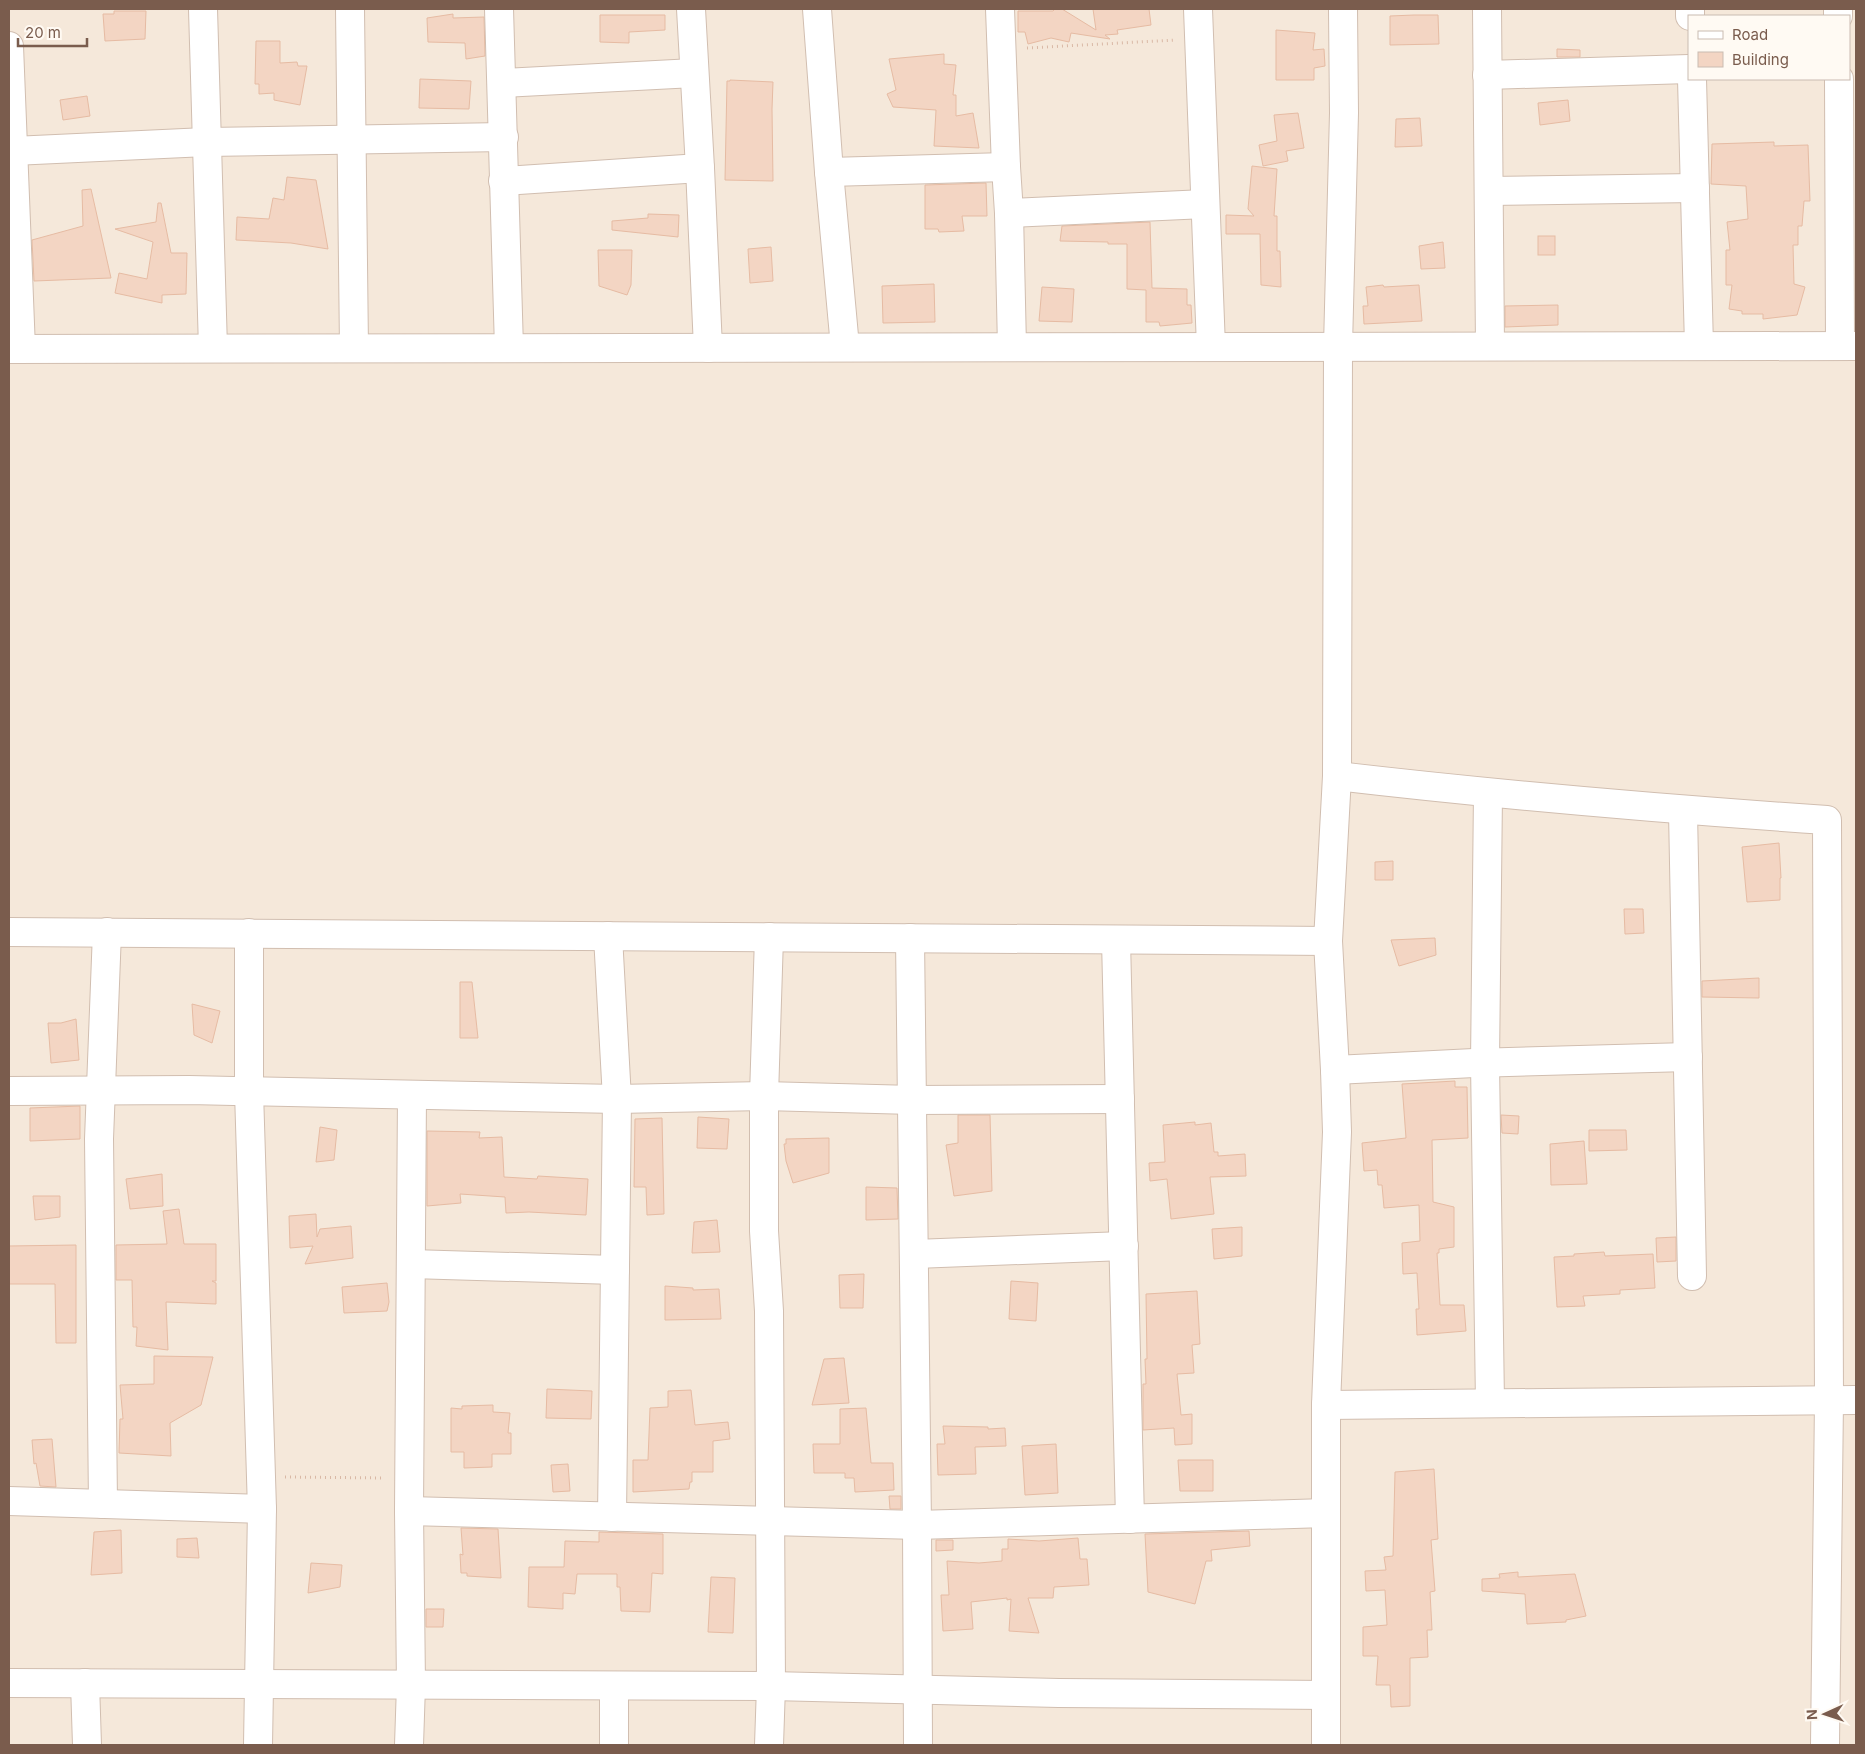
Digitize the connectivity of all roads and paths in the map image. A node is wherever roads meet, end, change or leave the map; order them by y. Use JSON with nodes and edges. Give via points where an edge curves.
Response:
{"nodes":[{"id":1,"x":203,"y":9,"type":"edge"},
{"id":2,"x":350,"y":9,"type":"edge"},
{"id":3,"x":499,"y":9,"type":"edge"},
{"id":4,"x":691,"y":9,"type":"edge"},
{"id":5,"x":817,"y":9,"type":"edge"},
{"id":6,"x":1000,"y":9,"type":"edge"},
{"id":7,"x":1198,"y":9,"type":"edge"},
{"id":8,"x":1343,"y":9,"type":"edge"},
{"id":9,"x":1487,"y":9,"type":"edge"},
{"id":10,"x":1199,"y":39,"type":"junction"},
{"id":11,"x":9,"y":46,"type":"edge"},
{"id":12,"x":1002,"y":49,"type":"junction"},
{"id":13,"x":1688,"y":69,"type":"edge"},
{"id":14,"x":694,"y":73,"type":"junction"},
{"id":15,"x":1488,"y":75,"type":"junction"},
{"id":16,"x":1692,"y":80,"type":"edge"},
{"id":17,"x":1838,"y":80,"type":"edge"},
{"id":18,"x":502,"y":83,"type":"junction"},
{"id":19,"x":504,"y":137,"type":"junction"},
{"id":20,"x":353,"y":140,"type":"junction"},
{"id":21,"x":206,"y":142,"type":"junction"},
{"id":22,"x":13,"y":151,"type":"junction"},
{"id":23,"x":1006,"y":167,"type":"junction"},
{"id":24,"x":700,"y":168,"type":"junction"},
{"id":25,"x":829,"y":172,"type":"junction"},
{"id":26,"x":503,"y":181,"type":"junction"},
{"id":27,"x":1695,"y":188,"type":"junction"},
{"id":28,"x":1489,"y":191,"type":"junction"},
{"id":29,"x":1205,"y":204,"type":"junction"},
{"id":30,"x":1009,"y":213,"type":"junction"},
{"id":31,"x":1211,"y":346,"type":"junction"},
{"id":32,"x":1338,"y":346,"type":"junction"},
{"id":33,"x":1490,"y":346,"type":"junction"},
{"id":34,"x":1699,"y":346,"type":"junction"},
{"id":35,"x":1848,"y":346,"type":"edge"},
{"id":36,"x":845,"y":347,"type":"junction"},
{"id":37,"x":1012,"y":347,"type":"junction"},
{"id":38,"x":212,"y":348,"type":"junction"},
{"id":39,"x":354,"y":348,"type":"junction"},
{"id":40,"x":509,"y":348,"type":"junction"},
{"id":41,"x":708,"y":348,"type":"junction"},
{"id":42,"x":15,"y":349,"type":"edge"},
{"id":43,"x":1337,"y":776,"type":"junction"},
{"id":44,"x":1488,"y":793,"type":"junction"},
{"id":45,"x":1683,"y":811,"type":"junction"},
{"id":46,"x":9,"y":932,"type":"edge"},
{"id":47,"x":107,"y":932,"type":"junction"},
{"id":48,"x":249,"y":933,"type":"junction"},
{"id":49,"x":608,"y":936,"type":"junction"},
{"id":50,"x":769,"y":937,"type":"junction"},
{"id":51,"x":910,"y":938,"type":"junction"},
{"id":52,"x":1116,"y":940,"type":"junction"},
{"id":53,"x":1328,"y":941,"type":"junction"},
{"id":54,"x":1688,"y":1057,"type":"junction"},
{"id":55,"x":1485,"y":1063,"type":"junction"},
{"id":56,"x":1335,"y":1070,"type":"junction"},
{"id":57,"x":101,"y":1090,"type":"junction"},
{"id":58,"x":9,"y":1091,"type":"edge"},
{"id":59,"x":249,"y":1092,"type":"junction"},
{"id":60,"x":412,"y":1096,"type":"junction"},
{"id":61,"x":764,"y":1096,"type":"junction"},
{"id":62,"x":617,"y":1099,"type":"junction"},
{"id":63,"x":1120,"y":1099,"type":"junction"},
{"id":64,"x":913,"y":1100,"type":"junction"},
{"id":65,"x":1124,"y":1246,"type":"junction"},
{"id":66,"x":915,"y":1254,"type":"junction"},
{"id":67,"x":411,"y":1264,"type":"junction"},
{"id":68,"x":614,"y":1270,"type":"junction"},
{"id":69,"x":1692,"y":1276,"type":"dead end"},
{"id":70,"x":1829,"y":1400,"type":"junction"},
{"id":71,"x":1856,"y":1400,"type":"edge"},
{"id":72,"x":1490,"y":1403,"type":"junction"},
{"id":73,"x":1326,"y":1404,"type":"junction"},
{"id":74,"x":261,"y":1477,"type":"junction"},
{"id":75,"x":410,"y":1479,"type":"junction"},
{"id":76,"x":9,"y":1501,"type":"edge"},
{"id":77,"x":104,"y":1504,"type":"junction"},
{"id":78,"x":262,"y":1509,"type":"junction"},
{"id":79,"x":409,"y":1511,"type":"junction"},
{"id":80,"x":1326,"y":1513,"type":"junction"},
{"id":81,"x":612,"y":1517,"type":"junction"},
{"id":82,"x":1130,"y":1519,"type":"junction"},
{"id":83,"x":770,"y":1521,"type":"junction"},
{"id":84,"x":918,"y":1525,"type":"junction"},
{"id":85,"x":9,"y":1683,"type":"edge"},
{"id":86,"x":86,"y":1683,"type":"junction"},
{"id":87,"x":258,"y":1684,"type":"junction"},
{"id":88,"x":411,"y":1684,"type":"junction"},
{"id":89,"x":614,"y":1686,"type":"junction"},
{"id":90,"x":771,"y":1686,"type":"junction"},
{"id":91,"x":918,"y":1690,"type":"junction"},
{"id":92,"x":1326,"y":1695,"type":"junction"},
{"id":93,"x":87,"y":1745,"type":"edge"},
{"id":94,"x":258,"y":1745,"type":"edge"},
{"id":95,"x":409,"y":1745,"type":"edge"},
{"id":96,"x":614,"y":1745,"type":"edge"},
{"id":97,"x":769,"y":1745,"type":"edge"},
{"id":98,"x":918,"y":1745,"type":"edge"},
{"id":99,"x":1326,"y":1745,"type":"edge"},
{"id":100,"x":1825,"y":1745,"type":"edge"}],
"edges":[{"from":1,"to":21,"type":"street"},
{"from":2,"to":20,"type":"street"},
{"from":3,"to":18,"type":"street"},
{"from":4,"to":14,"type":"street"},
{"from":5,"to":25,"type":"street"},
{"from":6,"to":12,"type":"street"},
{"from":7,"to":10,"type":"street"},
{"from":8,"to":32,"type":"street","via":[[1344,113]]},
{"from":9,"to":15,"type":"street"},
{"from":10,"to":12,"type":"path"},
{"from":10,"to":29,"type":"street"},
{"from":11,"to":22,"type":"street"},
{"from":12,"to":23,"type":"street"},
{"from":13,"to":15,"type":"street"},
{"from":14,"to":18,"type":"street"},
{"from":14,"to":24,"type":"street"},
{"from":15,"to":28,"type":"street"},
{"from":16,"to":27,"type":"street"},
{"from":17,"to":35,"type":"street"},
{"from":18,"to":19,"type":"street"},
{"from":19,"to":20,"type":"street"},
{"from":19,"to":26,"type":"street"},
{"from":20,"to":21,"type":"street"},
{"from":20,"to":39,"type":"street"},
{"from":21,"to":22,"type":"street"},
{"from":21,"to":38,"type":"street"},
{"from":22,"to":42,"type":"street"},
{"from":23,"to":25,"type":"street"},
{"from":23,"to":30,"type":"street"},
{"from":24,"to":26,"type":"street"},
{"from":24,"to":41,"type":"street"},
{"from":25,"to":36,"type":"street"},
{"from":26,"to":40,"type":"street"},
{"from":27,"to":28,"type":"street"},
{"from":27,"to":34,"type":"street"},
{"from":28,"to":33,"type":"street"},
{"from":29,"to":30,"type":"street"},
{"from":29,"to":31,"type":"street"},
{"from":30,"to":37,"type":"street"},
{"from":31,"to":32,"type":"street"},
{"from":31,"to":37,"type":"street"},
{"from":32,"to":33,"type":"street"},
{"from":32,"to":43,"type":"street"},
{"from":33,"to":34,"type":"street"},
{"from":34,"to":35,"type":"street"},
{"from":36,"to":37,"type":"street"},
{"from":36,"to":41,"type":"street"},
{"from":38,"to":39,"type":"street"},
{"from":38,"to":42,"type":"street"},
{"from":39,"to":40,"type":"street"},
{"from":40,"to":41,"type":"street"},
{"from":43,"to":44,"type":"street"},
{"from":43,"to":53,"type":"street"},
{"from":44,"to":45,"type":"street"},
{"from":44,"to":55,"type":"street"},
{"from":45,"to":54,"type":"street"},
{"from":45,"to":70,"type":"street","via":[[1828,820]]},
{"from":46,"to":47,"type":"street"},
{"from":47,"to":48,"type":"street"},
{"from":47,"to":57,"type":"street"},
{"from":48,"to":49,"type":"street"},
{"from":48,"to":59,"type":"street"},
{"from":49,"to":50,"type":"street"},
{"from":49,"to":62,"type":"street"},
{"from":50,"to":51,"type":"street"},
{"from":50,"to":61,"type":"street"},
{"from":51,"to":52,"type":"street"},
{"from":51,"to":64,"type":"street"},
{"from":52,"to":53,"type":"street"},
{"from":52,"to":63,"type":"street"},
{"from":53,"to":56,"type":"street"},
{"from":54,"to":55,"type":"street"},
{"from":54,"to":69,"type":"street"},
{"from":55,"to":56,"type":"street"},
{"from":55,"to":72,"type":"street"},
{"from":56,"to":73,"type":"street","via":[[1336,1141]]},
{"from":57,"to":58,"type":"street"},
{"from":57,"to":59,"type":"street"},
{"from":57,"to":77,"type":"street"},
{"from":59,"to":60,"type":"street"},
{"from":59,"to":74,"type":"street"},
{"from":60,"to":62,"type":"street"},
{"from":60,"to":67,"type":"street"},
{"from":61,"to":62,"type":"street"},
{"from":61,"to":64,"type":"street"},
{"from":61,"to":83,"type":"street"},
{"from":62,"to":68,"type":"street"},
{"from":63,"to":64,"type":"street"},
{"from":63,"to":65,"type":"street"},
{"from":64,"to":66,"type":"street"},
{"from":65,"to":66,"type":"street"},
{"from":65,"to":82,"type":"street"},
{"from":66,"to":84,"type":"street"},
{"from":67,"to":68,"type":"street"},
{"from":67,"to":75,"type":"street"},
{"from":68,"to":81,"type":"street"},
{"from":70,"to":71,"type":"street"},
{"from":70,"to":72,"type":"street"},
{"from":70,"to":100,"type":"street"},
{"from":72,"to":73,"type":"street"},
{"from":73,"to":80,"type":"street"},
{"from":74,"to":75,"type":"path"},
{"from":74,"to":78,"type":"street"},
{"from":75,"to":79,"type":"street"},
{"from":76,"to":77,"type":"street"},
{"from":77,"to":78,"type":"street"},
{"from":78,"to":87,"type":"street"},
{"from":79,"to":81,"type":"street"},
{"from":79,"to":88,"type":"street"},
{"from":80,"to":82,"type":"street"},
{"from":80,"to":92,"type":"street"},
{"from":81,"to":83,"type":"street"},
{"from":82,"to":84,"type":"street"},
{"from":83,"to":84,"type":"street"},
{"from":83,"to":90,"type":"street"},
{"from":84,"to":91,"type":"street"},
{"from":85,"to":86,"type":"street"},
{"from":86,"to":87,"type":"street"},
{"from":86,"to":93,"type":"street"},
{"from":87,"to":88,"type":"street"},
{"from":87,"to":94,"type":"street"},
{"from":88,"to":89,"type":"street"},
{"from":88,"to":95,"type":"street"},
{"from":89,"to":90,"type":"street"},
{"from":89,"to":96,"type":"street"},
{"from":90,"to":91,"type":"street"},
{"from":90,"to":97,"type":"street"},
{"from":91,"to":92,"type":"street"},
{"from":91,"to":98,"type":"street"},
{"from":92,"to":99,"type":"street"}]}
